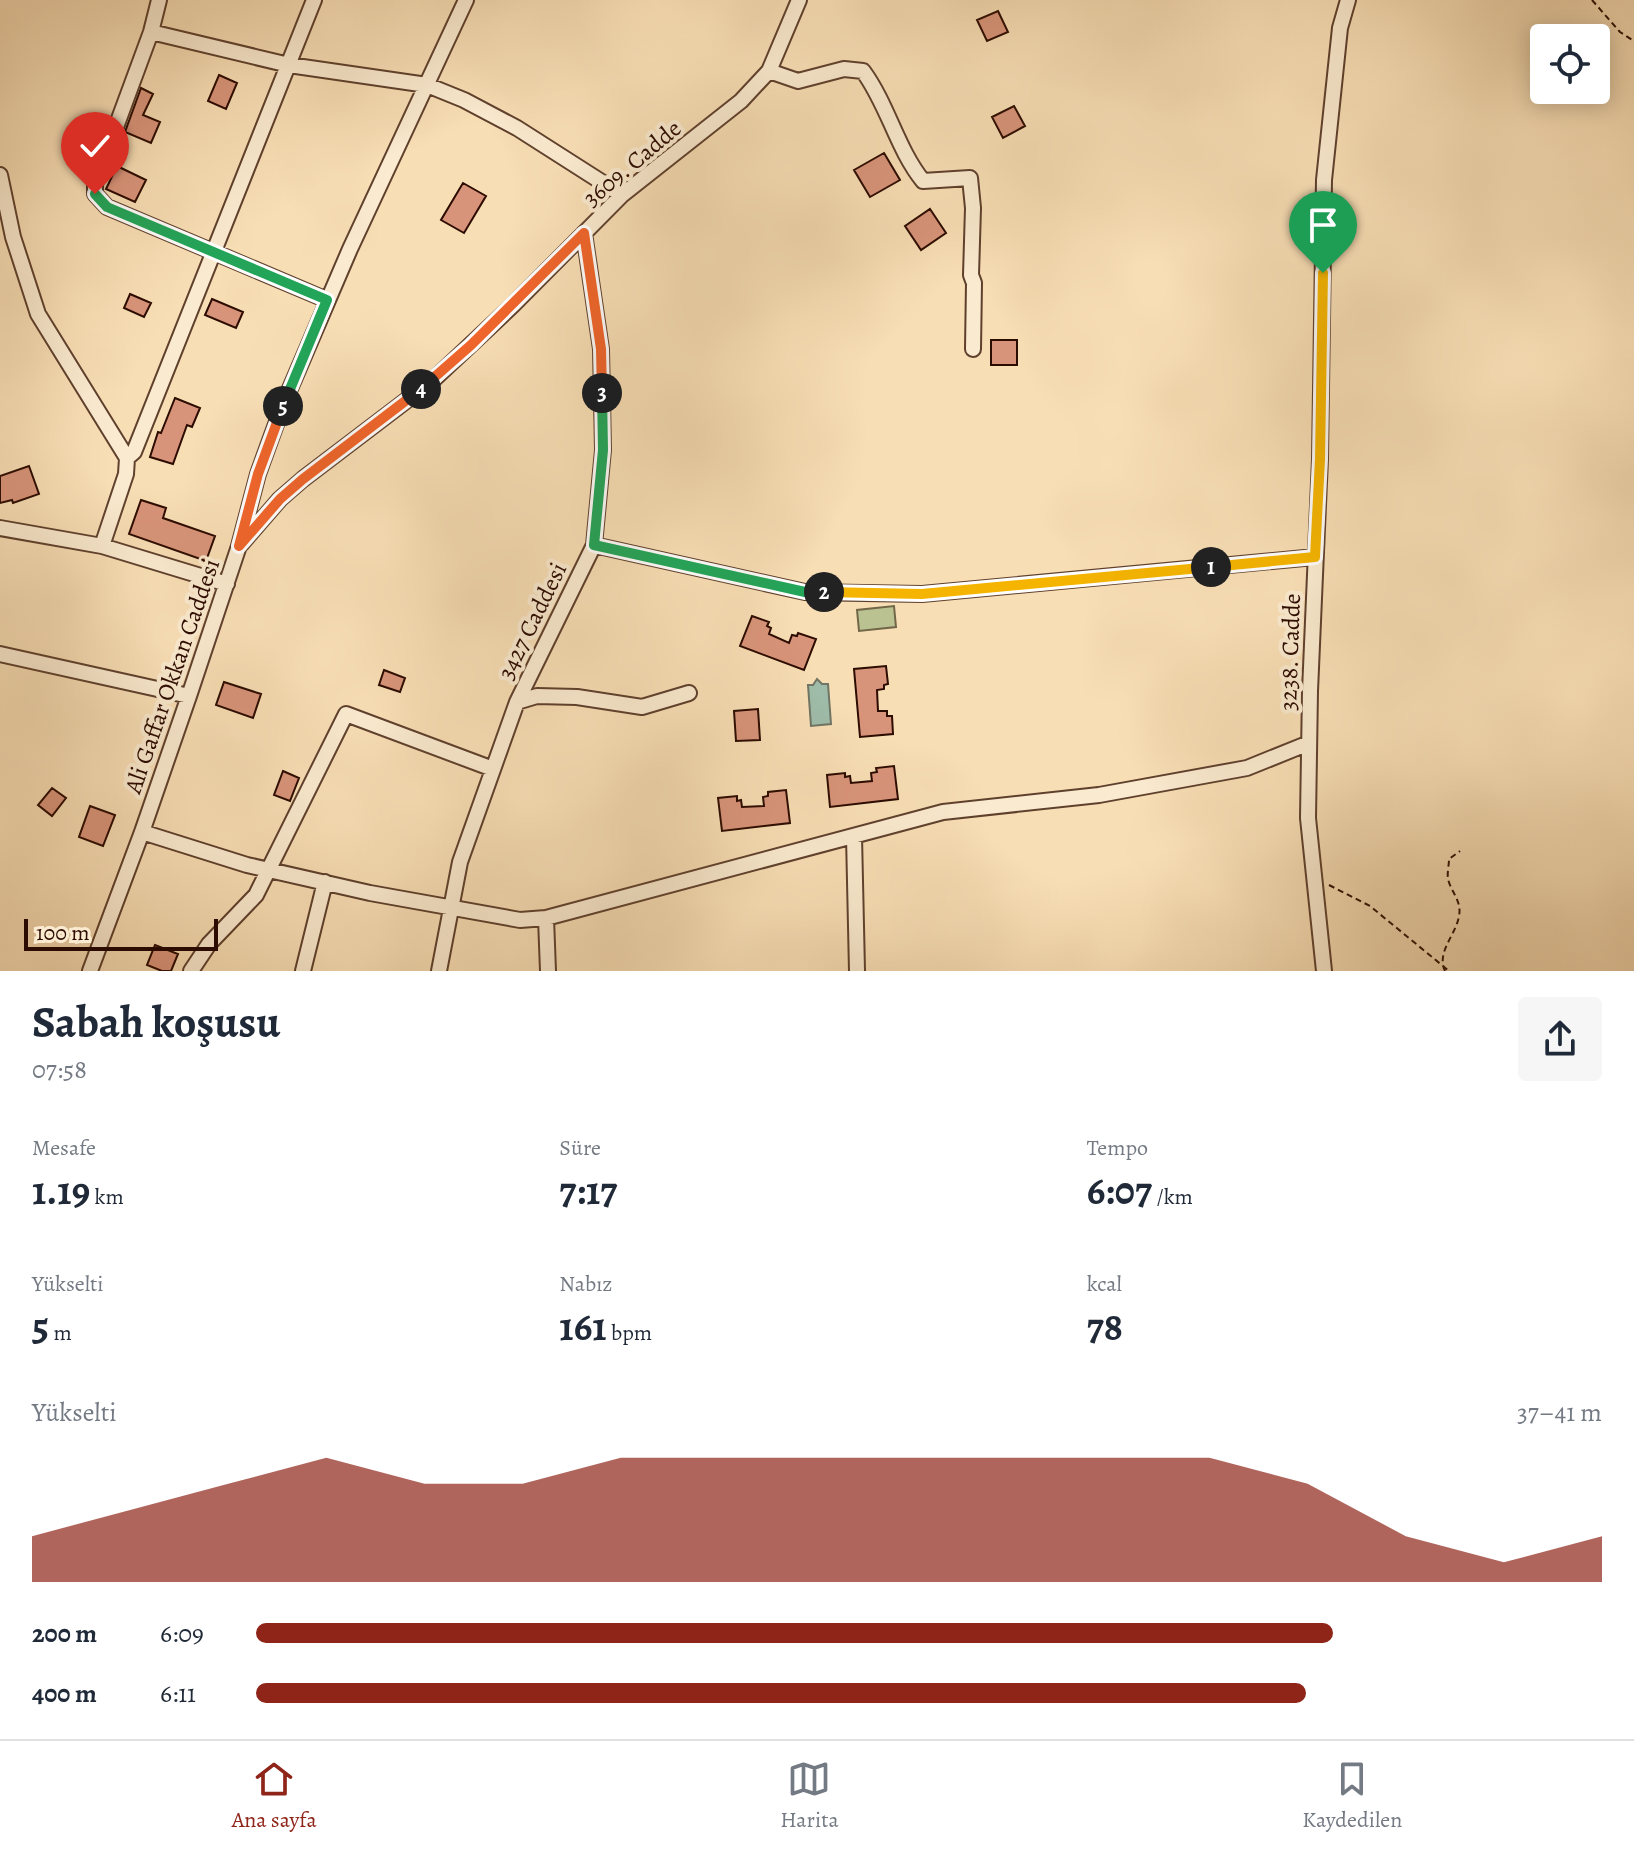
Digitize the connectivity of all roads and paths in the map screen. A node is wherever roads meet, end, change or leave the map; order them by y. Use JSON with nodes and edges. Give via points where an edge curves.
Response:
{"nodes":[{"id":1,"x":159,"y":0,"type":"edge"},
{"id":2,"x":314,"y":0,"type":"edge"},
{"id":3,"x":466,"y":0,"type":"edge"},
{"id":4,"x":799,"y":0,"type":"edge"},
{"id":5,"x":1348,"y":0,"type":"edge"},
{"id":6,"x":1592,"y":0,"type":"edge"},
{"id":7,"x":151,"y":32,"type":"junction"},
{"id":8,"x":1634,"y":41,"type":"edge"},
{"id":9,"x":289,"y":65,"type":"junction"},
{"id":10,"x":769,"y":71,"type":"junction"},
{"id":11,"x":427,"y":85,"type":"junction"},
{"id":12,"x":0,"y":175,"type":"edge"},
{"id":13,"x":622,"y":195,"type":"junction"},
{"id":14,"x":584,"y":233,"type":"junction"},
{"id":15,"x":214,"y":251,"type":"junction"},
{"id":16,"x":327,"y":300,"type":"junction"},
{"id":17,"x":973,"y":349,"type":"dead end"},
{"id":18,"x":127,"y":458,"type":"junction"},
{"id":19,"x":0,"y":528,"type":"edge"},
{"id":20,"x":594,"y":545,"type":"junction"},
{"id":21,"x":102,"y":546,"type":"junction"},
{"id":22,"x":239,"y":546,"type":"junction"},
{"id":23,"x":1315,"y":557,"type":"junction"},
{"id":24,"x":227,"y":584,"type":"junction"},
{"id":25,"x":0,"y":654,"type":"edge"},
{"id":26,"x":689,"y":693,"type":"dead end"},
{"id":27,"x":189,"y":696,"type":"junction"},
{"id":28,"x":517,"y":702,"type":"junction"},
{"id":29,"x":1309,"y":743,"type":"junction"},
{"id":30,"x":493,"y":769,"type":"junction"},
{"id":31,"x":142,"y":832,"type":"junction"},
{"id":32,"x":854,"y":836,"type":"junction"},
{"id":33,"x":1460,"y":851,"type":"dead end"},
{"id":34,"x":268,"y":870,"type":"junction"},
{"id":35,"x":1314,"y":876,"type":"junction"},
{"id":36,"x":325,"y":882,"type":"junction"},
{"id":37,"x":451,"y":908,"type":"junction"},
{"id":38,"x":546,"y":918,"type":"junction"},
{"id":39,"x":1442,"y":966,"type":"junction"},
{"id":40,"x":90,"y":971,"type":"edge"},
{"id":41,"x":191,"y":971,"type":"edge"},
{"id":42,"x":303,"y":971,"type":"edge"},
{"id":43,"x":439,"y":971,"type":"edge"},
{"id":44,"x":548,"y":971,"type":"edge"},
{"id":45,"x":857,"y":971,"type":"edge"},
{"id":46,"x":1324,"y":971,"type":"edge"},
{"id":47,"x":1445,"y":971,"type":"edge"},
{"id":48,"x":1449,"y":971,"type":"edge"}],
"edges":[{"from":1,"to":7,"type":"street"},
{"from":2,"to":9,"type":"street"},
{"from":3,"to":11,"type":"street","name":"Ali Gaffar Okkan Caddesi"},
{"from":4,"to":10,"type":"street"},
{"from":5,"to":23,"type":"street","name":"3238. Cadde","via":[[1340,28],[1324,180]]},
{"from":6,"to":8,"type":"path"},
{"from":7,"to":9,"type":"street"},
{"from":7,"to":15,"type":"street","via":[[95,194],[107,207]]},
{"from":9,"to":11,"type":"street"},
{"from":9,"to":15,"type":"street"},
{"from":10,"to":13,"type":"street","name":"3609. Cadde","via":[[741,101]]},
{"from":10,"to":17,"type":"street","via":[[798,81],[844,69],[863,71],[923,181],[970,178]]},
{"from":11,"to":13,"type":"street","via":[[517,128]]},
{"from":11,"to":16,"type":"street","name":"Ali Gaffar Okkan Caddesi"},
{"from":12,"to":18,"type":"street","via":[[38,314]]},
{"from":13,"to":14,"type":"street","name":"3609. Cadde"},
{"from":14,"to":20,"type":"street","name":"3427 Caddesi","via":[[601,349],[603,450]]},
{"from":14,"to":22,"type":"street","name":"3609. Cadde","via":[[432,381],[280,499]]},
{"from":15,"to":16,"type":"street"},
{"from":15,"to":18,"type":"street","via":[[134,452]]},
{"from":16,"to":22,"type":"street","name":"Ali Gaffar Okkan Caddesi","via":[[258,474]]},
{"from":18,"to":21,"type":"street"},
{"from":19,"to":21,"type":"street"},
{"from":20,"to":23,"type":"street","via":[[805,592],[922,594]]},
{"from":20,"to":28,"type":"street","name":"3427 Caddesi"},
{"from":21,"to":24,"type":"street"},
{"from":22,"to":24,"type":"street","name":"Ali Gaffar Okkan Caddesi"},
{"from":23,"to":29,"type":"street","name":"3238. Cadde"},
{"from":24,"to":27,"type":"street","name":"Ali Gaffar Okkan Caddesi"},
{"from":25,"to":27,"type":"street"},
{"from":26,"to":28,"type":"street","via":[[642,707],[577,697],[537,696]]},
{"from":27,"to":31,"type":"street","name":"Ali Gaffar Okkan Caddesi"},
{"from":28,"to":30,"type":"street","name":"3427 Caddesi"},
{"from":29,"to":32,"type":"street","via":[[1247,768],[1099,795],[943,812]]},
{"from":29,"to":35,"type":"street","name":"3238. Cadde"},
{"from":30,"to":34,"type":"street","via":[[346,714]]},
{"from":30,"to":37,"type":"street","name":"3427 Caddesi","via":[[460,862]]},
{"from":31,"to":34,"type":"street"},
{"from":31,"to":40,"type":"street","name":"Ali Gaffar Okkan Caddesi"},
{"from":32,"to":38,"type":"street"},
{"from":32,"to":45,"type":"street"},
{"from":33,"to":39,"type":"path","via":[[1449,859],[1448,878],[1460,913]]},
{"from":34,"to":36,"type":"street"},
{"from":34,"to":41,"type":"street","via":[[256,895]]},
{"from":35,"to":39,"type":"path","via":[[1370,906]]},
{"from":35,"to":46,"type":"street","name":"3238. Cadde"},
{"from":36,"to":37,"type":"street"},
{"from":36,"to":42,"type":"street"},
{"from":37,"to":38,"type":"street","via":[[520,920]]},
{"from":37,"to":43,"type":"street","name":"3427 Caddesi"},
{"from":38,"to":44,"type":"street"},
{"from":39,"to":47,"type":"path"},
{"from":39,"to":48,"type":"path"}]}
